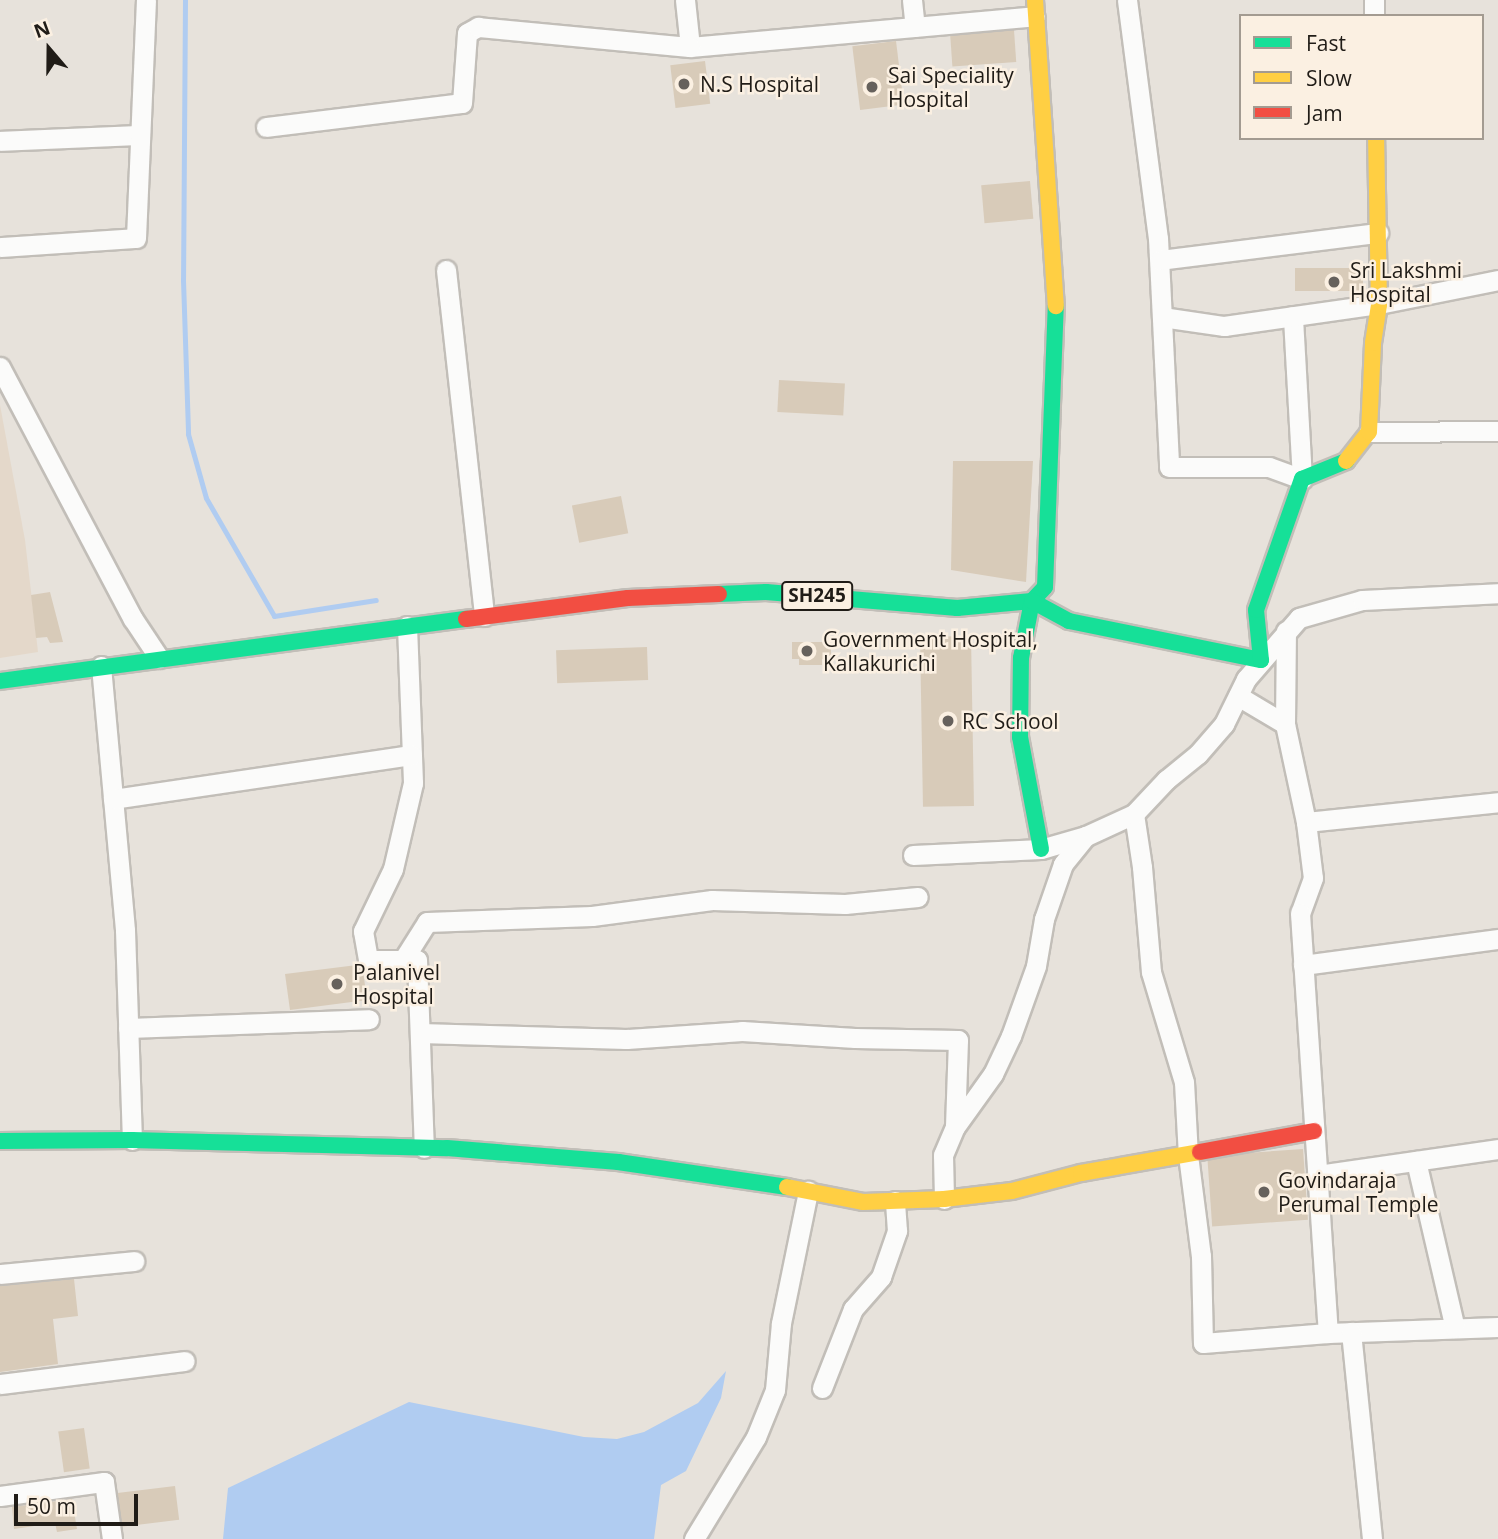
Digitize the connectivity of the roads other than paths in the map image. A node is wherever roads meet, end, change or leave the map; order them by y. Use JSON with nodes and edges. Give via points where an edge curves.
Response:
{"nodes":[{"id":1,"x":146,"y":0,"type":"edge"},
{"id":2,"x":685,"y":0,"type":"edge"},
{"id":3,"x":912,"y":0,"type":"edge"},
{"id":4,"x":1127,"y":0,"type":"edge"},
{"id":5,"x":1035,"y":8,"type":"edge"},
{"id":6,"x":915,"y":27,"type":"junction"},
{"id":7,"x":690,"y":47,"type":"junction"},
{"id":8,"x":266,"y":127,"type":"dead end"},
{"id":9,"x":140,"y":135,"type":"junction"},
{"id":10,"x":1377,"y":140,"type":"edge"},
{"id":11,"x":0,"y":141,"type":"edge"},
{"id":12,"x":1378,"y":233,"type":"junction"},
{"id":13,"x":0,"y":247,"type":"edge"},
{"id":14,"x":1160,"y":260,"type":"junction"},
{"id":15,"x":446,"y":270,"type":"dead end"},
{"id":16,"x":1498,"y":280,"type":"edge"},
{"id":17,"x":1380,"y":304,"type":"junction"},
{"id":18,"x":1293,"y":316,"type":"junction"},
{"id":19,"x":1162,"y":317,"type":"junction"},
{"id":20,"x":0,"y":367,"type":"edge"},
{"id":21,"x":1498,"y":431,"type":"edge"},
{"id":22,"x":1369,"y":432,"type":"junction"},
{"id":23,"x":1302,"y":480,"type":"junction"},
{"id":24,"x":1498,"y":593,"type":"edge"},
{"id":25,"x":1032,"y":601,"type":"junction"},
{"id":26,"x":484,"y":616,"type":"junction"},
{"id":27,"x":407,"y":626,"type":"junction"},
{"id":28,"x":1286,"y":631,"type":"junction"},
{"id":29,"x":159,"y":658,"type":"junction"},
{"id":30,"x":1261,"y":660,"type":"junction"},
{"id":31,"x":101,"y":666,"type":"junction"},
{"id":32,"x":0,"y":681,"type":"edge"},
{"id":33,"x":1238,"y":696,"type":"junction"},
{"id":34,"x":1285,"y":724,"type":"junction"},
{"id":35,"x":412,"y":755,"type":"junction"},
{"id":36,"x":113,"y":799,"type":"junction"},
{"id":37,"x":1498,"y":802,"type":"edge"},
{"id":38,"x":1134,"y":814,"type":"junction"},
{"id":39,"x":1306,"y":822,"type":"junction"},
{"id":40,"x":1086,"y":836,"type":"junction"},
{"id":41,"x":1041,"y":849,"type":"junction"},
{"id":42,"x":913,"y":855,"type":"dead end"},
{"id":43,"x":918,"y":897,"type":"dead end"},
{"id":44,"x":1498,"y":939,"type":"edge"},
{"id":45,"x":403,"y":960,"type":"junction"},
{"id":46,"x":1303,"y":965,"type":"junction"},
{"id":47,"x":369,"y":1019,"type":"dead end"},
{"id":48,"x":128,"y":1028,"type":"junction"},
{"id":49,"x":420,"y":1033,"type":"junction"},
{"id":50,"x":955,"y":1127,"type":"junction"},
{"id":51,"x":1314,"y":1131,"type":"junction"},
{"id":52,"x":132,"y":1140,"type":"junction"},
{"id":53,"x":0,"y":1141,"type":"edge"},
{"id":54,"x":424,"y":1148,"type":"junction"},
{"id":55,"x":1498,"y":1149,"type":"edge"},
{"id":56,"x":1188,"y":1155,"type":"junction"},
{"id":57,"x":1416,"y":1161,"type":"junction"},
{"id":58,"x":1317,"y":1175,"type":"junction"},
{"id":59,"x":808,"y":1191,"type":"junction"},
{"id":60,"x":944,"y":1199,"type":"junction"},
{"id":61,"x":895,"y":1201,"type":"junction"},
{"id":62,"x":134,"y":1261,"type":"dead end"},
{"id":63,"x":0,"y":1274,"type":"edge"},
{"id":64,"x":1498,"y":1327,"type":"edge"},
{"id":65,"x":1455,"y":1328,"type":"junction"},
{"id":66,"x":1351,"y":1332,"type":"junction"},
{"id":67,"x":1328,"y":1333,"type":"junction"},
{"id":68,"x":185,"y":1361,"type":"dead end"},
{"id":69,"x":0,"y":1384,"type":"edge"},
{"id":70,"x":822,"y":1388,"type":"dead end"},
{"id":71,"x":0,"y":1496,"type":"edge"},
{"id":72,"x":112,"y":1539,"type":"edge"},
{"id":73,"x":694,"y":1539,"type":"edge"},
{"id":74,"x":1372,"y":1539,"type":"edge"}],
"edges":[{"from":1,"to":9,"type":"street"},
{"from":2,"to":7,"type":"street"},
{"from":3,"to":6,"type":"street"},
{"from":4,"to":14,"type":"street"},
{"from":5,"to":6,"type":"street"},
{"from":5,"to":25,"type":"street","via":[[1056,316],[1045,587]]},
{"from":6,"to":7,"type":"street"},
{"from":7,"to":8,"type":"street","via":[[478,26],[467,33],[462,103]]},
{"from":9,"to":11,"type":"street"},
{"from":9,"to":13,"type":"street","via":[[136,238]]},
{"from":10,"to":12,"type":"street"},
{"from":12,"to":14,"type":"street"},
{"from":12,"to":17,"type":"street"},
{"from":14,"to":19,"type":"street"},
{"from":15,"to":26,"type":"street"},
{"from":16,"to":17,"type":"street"},
{"from":17,"to":18,"type":"street"},
{"from":17,"to":22,"type":"street","via":[[1373,343]]},
{"from":18,"to":19,"type":"street","via":[[1224,326]]},
{"from":18,"to":23,"type":"street"},
{"from":19,"to":23,"type":"street","via":[[1170,467],[1269,467]]},
{"from":20,"to":29,"type":"street","via":[[133,619]]},
{"from":21,"to":22,"type":"street"},
{"from":22,"to":23,"type":"street","via":[[1345,462]]},
{"from":23,"to":30,"type":"street","via":[[1256,610]]},
{"from":24,"to":28,"type":"street","via":[[1362,600],[1298,618]]},
{"from":25,"to":26,"type":"street","number":"SH245","via":[[957,608],[766,592],[628,598]]},
{"from":25,"to":30,"type":"street","via":[[1069,621]]},
{"from":25,"to":41,"type":"street","via":[[1021,658],[1020,737]]},
{"from":26,"to":27,"type":"street","number":"SH245"},
{"from":27,"to":29,"type":"street","number":"SH245"},
{"from":27,"to":35,"type":"street"},
{"from":28,"to":30,"type":"street"},
{"from":28,"to":34,"type":"street"},
{"from":29,"to":31,"type":"street","number":"SH245"},
{"from":30,"to":33,"type":"street"},
{"from":31,"to":32,"type":"street","number":"SH245"},
{"from":31,"to":36,"type":"street"},
{"from":33,"to":34,"type":"street"},
{"from":33,"to":38,"type":"street","via":[[1224,724],[1198,754]]},
{"from":34,"to":39,"type":"street"},
{"from":35,"to":36,"type":"street"},
{"from":35,"to":45,"type":"street","via":[[413,783],[393,869],[363,931],[368,960]]},
{"from":36,"to":48,"type":"street"},
{"from":37,"to":39,"type":"street"},
{"from":38,"to":40,"type":"street"},
{"from":38,"to":56,"type":"street","via":[[1151,972],[1184,1082]]},
{"from":39,"to":46,"type":"street","via":[[1313,878],[1300,913]]},
{"from":40,"to":41,"type":"street"},
{"from":40,"to":50,"type":"street","via":[[1063,864],[1044,919],[1036,966],[1011,1036],[993,1074]]},
{"from":41,"to":42,"type":"street"},
{"from":43,"to":45,"type":"street","via":[[845,904],[712,900],[592,916],[427,922]]},
{"from":44,"to":46,"type":"street"},
{"from":45,"to":49,"type":"street","via":[[416,960]]},
{"from":46,"to":51,"type":"street"},
{"from":47,"to":48,"type":"street"},
{"from":48,"to":52,"type":"street"},
{"from":49,"to":50,"type":"street","via":[[626,1039],[742,1031],[958,1040]]},
{"from":49,"to":54,"type":"street"},
{"from":50,"to":60,"type":"street","via":[[943,1156]]},
{"from":51,"to":56,"type":"street"},
{"from":51,"to":58,"type":"street"},
{"from":52,"to":53,"type":"street"},
{"from":52,"to":54,"type":"street"},
{"from":54,"to":59,"type":"street","via":[[618,1161]]},
{"from":55,"to":57,"type":"street"},
{"from":56,"to":60,"type":"street","via":[[1081,1173],[1012,1191]]},
{"from":56,"to":67,"type":"street","via":[[1201,1256],[1203,1343]]},
{"from":57,"to":58,"type":"street"},
{"from":57,"to":65,"type":"street"},
{"from":58,"to":67,"type":"street"},
{"from":59,"to":61,"type":"street","via":[[863,1202]]},
{"from":59,"to":73,"type":"street","via":[[781,1323],[775,1390],[757,1437]]},
{"from":60,"to":61,"type":"street"},
{"from":61,"to":70,"type":"street","via":[[897,1231],[881,1277],[853,1310]]},
{"from":62,"to":63,"type":"street"},
{"from":64,"to":65,"type":"street"},
{"from":65,"to":66,"type":"street"},
{"from":66,"to":67,"type":"street"},
{"from":66,"to":74,"type":"street"},
{"from":68,"to":69,"type":"street"},
{"from":71,"to":72,"type":"street","via":[[104,1482]]}]}
